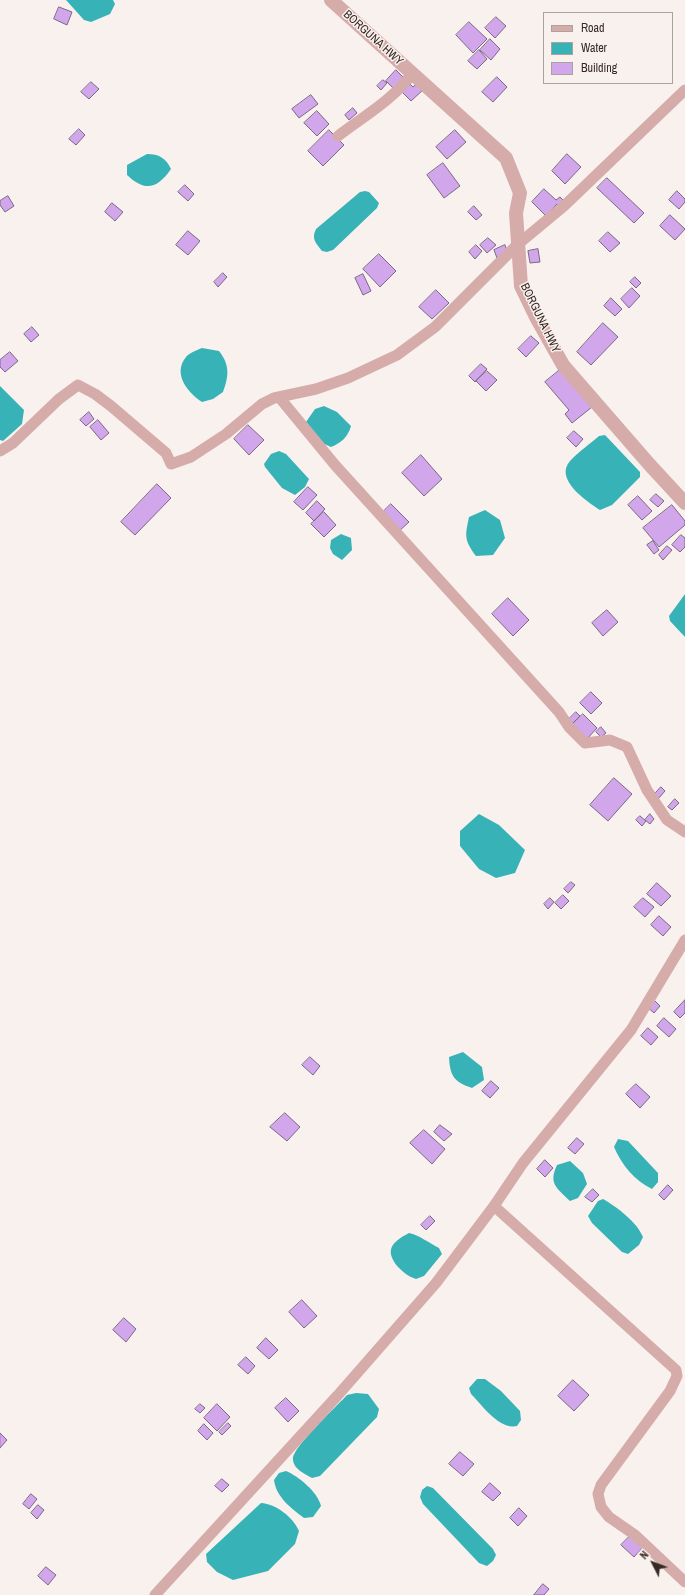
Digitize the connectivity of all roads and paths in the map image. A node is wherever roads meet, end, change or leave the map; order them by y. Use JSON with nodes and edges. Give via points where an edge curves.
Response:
{"nodes":[{"id":1,"x":331,"y":0,"type":"edge"},
{"id":2,"x":412,"y":73,"type":"junction"},
{"id":3,"x":685,"y":90,"type":"edge"},
{"id":4,"x":338,"y":136,"type":"dead end"},
{"id":5,"x":517,"y":245,"type":"junction"},
{"id":6,"x":279,"y":396,"type":"junction"},
{"id":7,"x":0,"y":450,"type":"edge"},
{"id":8,"x":685,"y":503,"type":"edge"},
{"id":9,"x":685,"y":832,"type":"edge"},
{"id":10,"x":685,"y":940,"type":"edge"},
{"id":11,"x":494,"y":1206,"type":"junction"},
{"id":12,"x":685,"y":1582,"type":"edge"},
{"id":13,"x":155,"y":1595,"type":"edge"}],
"edges":[{"from":1,"to":2,"type":"street","name":"BORGUNA HWY"},
{"from":2,"to":4,"type":"street","via":[[390,96]]},
{"from":2,"to":5,"type":"street","name":"BORGUNA HWY","via":[[506,158],[520,193],[516,213]]},
{"from":3,"to":5,"type":"street","via":[[564,206]]},
{"from":5,"to":6,"type":"street","via":[[436,326],[398,354],[348,378],[316,389]]},
{"from":5,"to":8,"type":"street","name":"BORGUNA HWY","via":[[521,286],[563,365]]},
{"from":6,"to":7,"type":"street","via":[[262,404],[226,434],[191,457],[172,464],[166,453],[111,406],[78,385],[58,399],[13,443]]},
{"from":6,"to":9,"type":"street","via":[[335,466],[559,712],[582,741],[590,743],[610,740],[627,747],[647,790],[667,820]]},
{"from":10,"to":11,"type":"street","via":[[630,1030],[523,1163]]},
{"from":11,"to":12,"type":"street","via":[[676,1370],[677,1376],[670,1391],[601,1485],[598,1494],[601,1508],[609,1517],[635,1534]]},
{"from":11,"to":13,"type":"street","via":[[436,1283],[343,1390]]}]}
